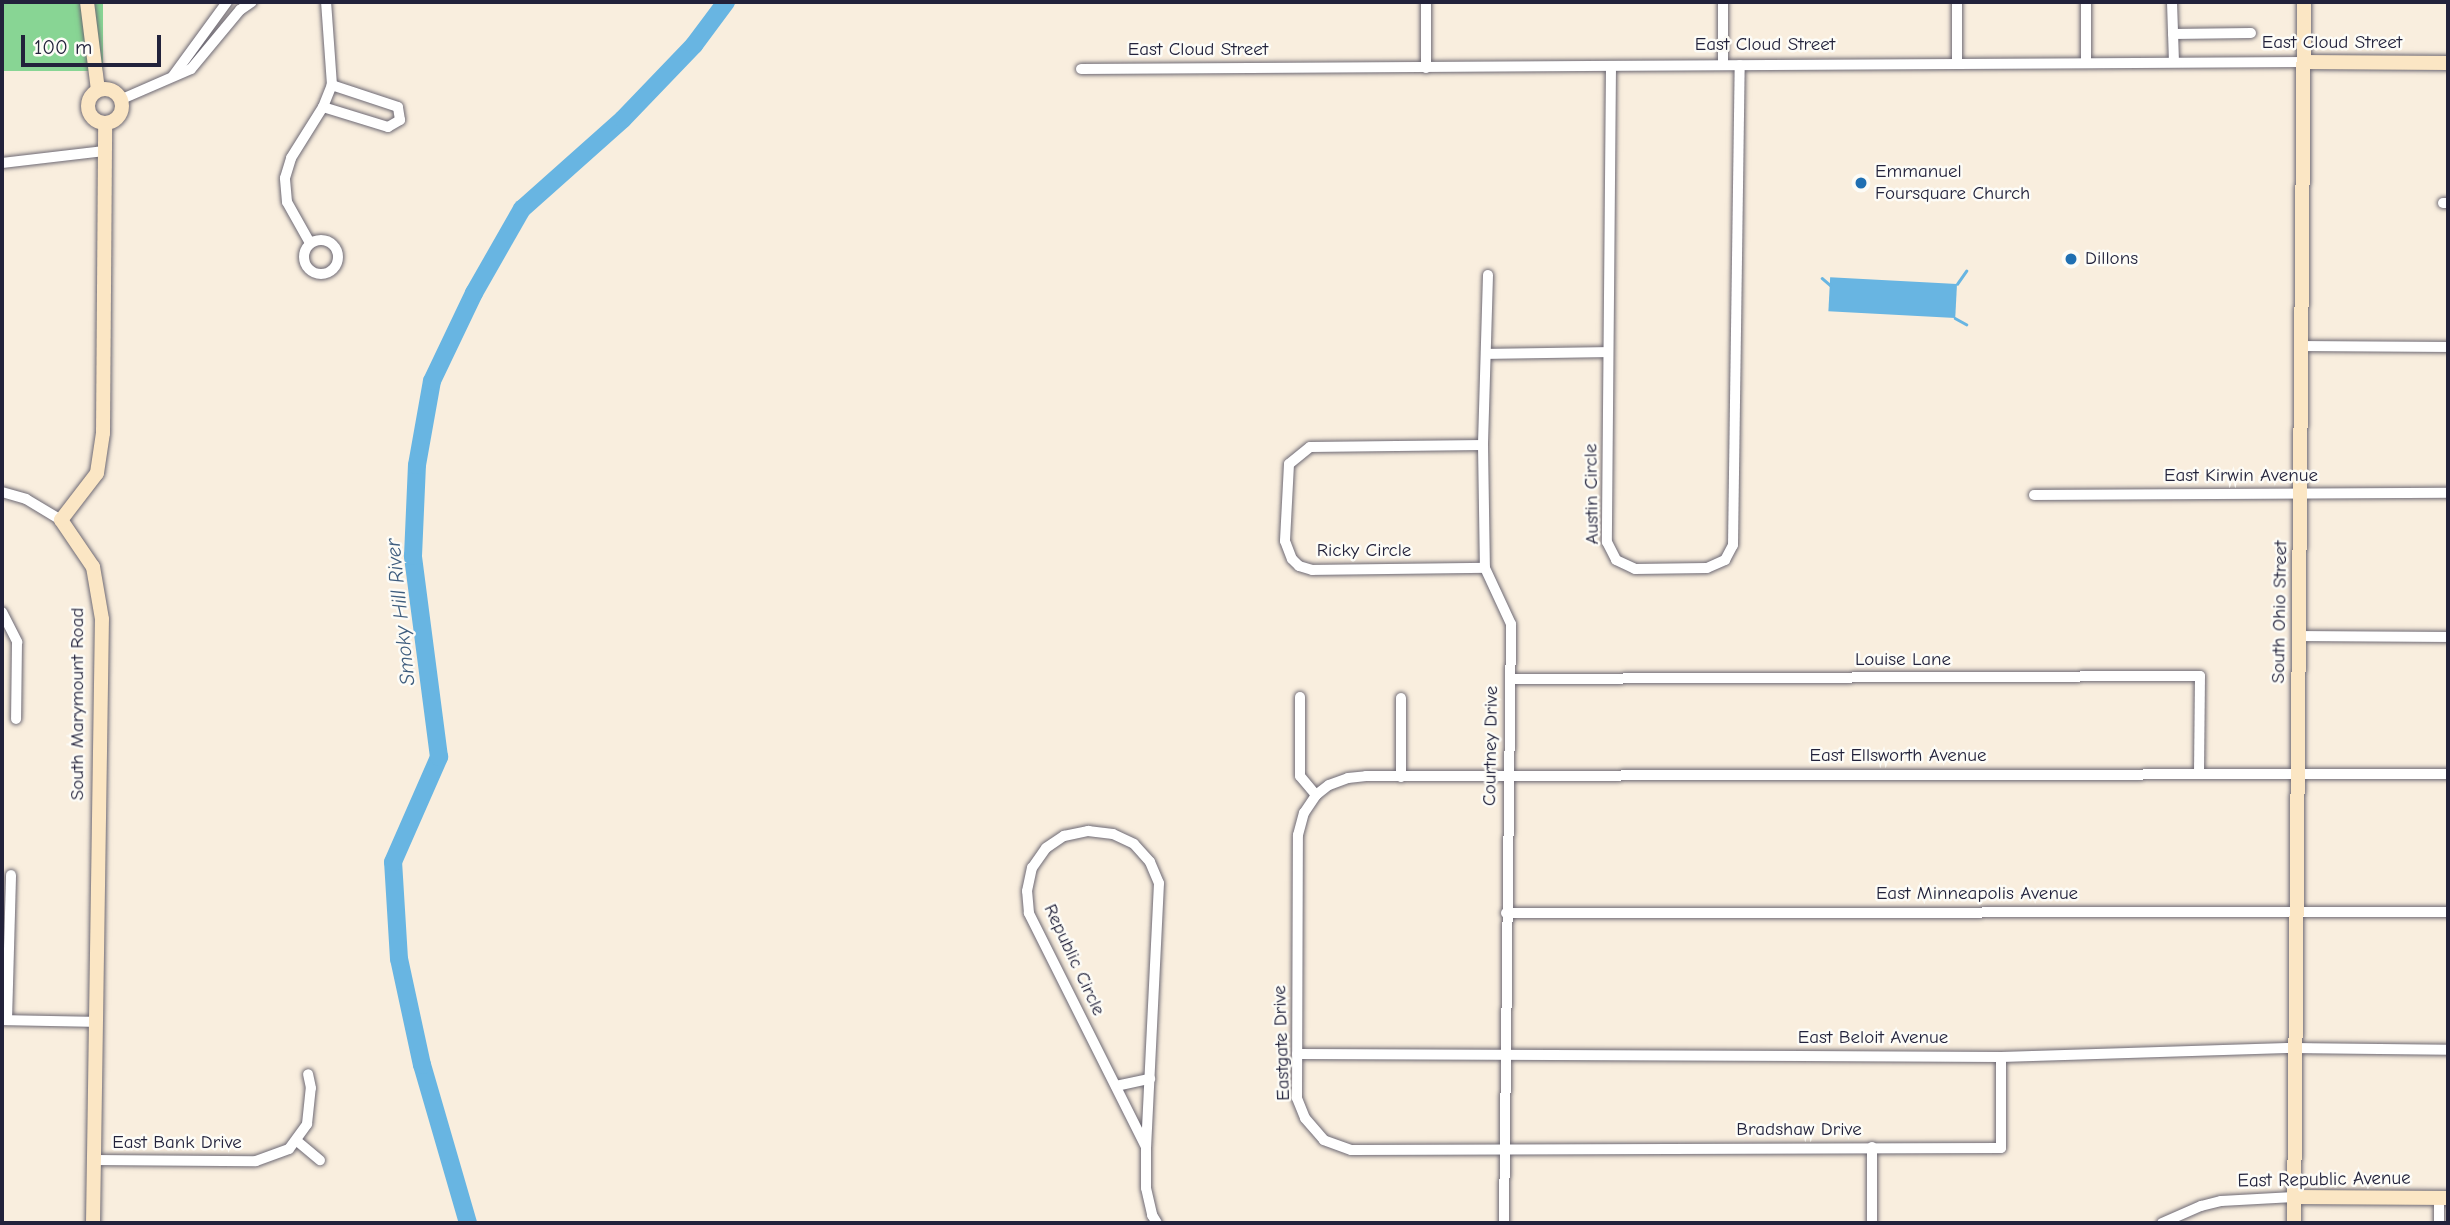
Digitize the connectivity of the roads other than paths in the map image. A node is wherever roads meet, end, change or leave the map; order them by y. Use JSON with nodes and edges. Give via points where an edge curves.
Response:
{"nodes":[{"id":1,"x":87,"y":2,"type":"edge"},
{"id":2,"x":227,"y":2,"type":"edge"},
{"id":3,"x":252,"y":2,"type":"edge"},
{"id":4,"x":326,"y":2,"type":"edge"},
{"id":5,"x":1426,"y":2,"type":"edge"},
{"id":6,"x":1723,"y":2,"type":"edge"},
{"id":7,"x":1957,"y":2,"type":"edge"},
{"id":8,"x":2086,"y":2,"type":"edge"},
{"id":9,"x":2172,"y":2,"type":"edge"},
{"id":10,"x":2304,"y":2,"type":"edge"},
{"id":11,"x":2251,"y":33,"type":"dead end"},
{"id":12,"x":2173,"y":34,"type":"junction"},
{"id":13,"x":2174,"y":62,"type":"junction"},
{"id":14,"x":2304,"y":62,"type":"junction"},
{"id":15,"x":1957,"y":63,"type":"junction"},
{"id":16,"x":2086,"y":63,"type":"junction"},
{"id":17,"x":2448,"y":63,"type":"edge"},
{"id":18,"x":1723,"y":64,"type":"junction"},
{"id":19,"x":1740,"y":65,"type":"junction"},
{"id":20,"x":1611,"y":66,"type":"junction"},
{"id":21,"x":1426,"y":68,"type":"junction"},
{"id":22,"x":1082,"y":69,"type":"dead end"},
{"id":23,"x":170,"y":80,"type":"junction"},
{"id":24,"x":332,"y":85,"type":"junction"},
{"id":25,"x":98,"y":90,"type":"junction"},
{"id":26,"x":122,"y":99,"type":"junction"},
{"id":27,"x":323,"y":107,"type":"junction"},
{"id":28,"x":105,"y":124,"type":"junction"},
{"id":29,"x":104,"y":151,"type":"junction"},
{"id":30,"x":2,"y":163,"type":"edge"},
{"id":31,"x":310,"y":243,"type":"dead end"},
{"id":32,"x":1488,"y":275,"type":"dead end"},
{"id":33,"x":2302,"y":346,"type":"junction"},
{"id":34,"x":2448,"y":347,"type":"edge"},
{"id":35,"x":1608,"y":352,"type":"junction"},
{"id":36,"x":1486,"y":354,"type":"junction"},
{"id":37,"x":1483,"y":445,"type":"junction"},
{"id":38,"x":2,"y":492,"type":"edge"},
{"id":39,"x":2300,"y":492,"type":"junction"},
{"id":40,"x":2448,"y":493,"type":"edge"},
{"id":41,"x":2034,"y":495,"type":"dead end"},
{"id":42,"x":61,"y":520,"type":"junction"},
{"id":43,"x":1485,"y":568,"type":"junction"},
{"id":44,"x":2,"y":612,"type":"edge"},
{"id":45,"x":2299,"y":636,"type":"junction"},
{"id":46,"x":2448,"y":637,"type":"edge"},
{"id":47,"x":1510,"y":679,"type":"junction"},
{"id":48,"x":1300,"y":697,"type":"dead end"},
{"id":49,"x":1401,"y":698,"type":"dead end"},
{"id":50,"x":16,"y":719,"type":"dead end"},
{"id":51,"x":2199,"y":772,"type":"junction"},
{"id":52,"x":2298,"y":772,"type":"junction"},
{"id":53,"x":2448,"y":774,"type":"edge"},
{"id":54,"x":1401,"y":777,"type":"junction"},
{"id":55,"x":1507,"y":777,"type":"junction"},
{"id":56,"x":1316,"y":795,"type":"junction"},
{"id":57,"x":11,"y":875,"type":"dead end"},
{"id":58,"x":2296,"y":911,"type":"junction"},
{"id":59,"x":2448,"y":912,"type":"edge"},
{"id":60,"x":1506,"y":913,"type":"junction"},
{"id":61,"x":5,"y":1020,"type":"edge"},
{"id":62,"x":97,"y":1022,"type":"junction"},
{"id":63,"x":2295,"y":1048,"type":"junction"},
{"id":64,"x":2448,"y":1050,"type":"edge"},
{"id":65,"x":1297,"y":1054,"type":"junction"},
{"id":66,"x":1505,"y":1054,"type":"junction"},
{"id":67,"x":2001,"y":1056,"type":"junction"},
{"id":68,"x":308,"y":1074,"type":"dead end"},
{"id":69,"x":1150,"y":1079,"type":"junction"},
{"id":70,"x":1116,"y":1086,"type":"junction"},
{"id":71,"x":297,"y":1141,"type":"junction"},
{"id":72,"x":1146,"y":1147,"type":"junction"},
{"id":73,"x":1871,"y":1147,"type":"junction"},
{"id":74,"x":1505,"y":1149,"type":"junction"},
{"id":75,"x":94,"y":1160,"type":"junction"},
{"id":76,"x":320,"y":1160,"type":"dead end"},
{"id":77,"x":2294,"y":1197,"type":"junction"},
{"id":78,"x":2444,"y":1198,"type":"edge"},
{"id":79,"x":93,"y":1223,"type":"edge"},
{"id":80,"x":1157,"y":1223,"type":"edge"},
{"id":81,"x":1504,"y":1223,"type":"edge"},
{"id":82,"x":1872,"y":1223,"type":"edge"},
{"id":83,"x":2162,"y":1223,"type":"edge"},
{"id":84,"x":2294,"y":1223,"type":"edge"},
{"id":85,"x":2439,"y":1223,"type":"edge"}],
"edges":[{"from":1,"to":25,"type":"street"},
{"from":2,"to":23,"type":"street"},
{"from":3,"to":23,"type":"street","via":[[191,69]]},
{"from":4,"to":24,"type":"street"},
{"from":5,"to":21,"type":"street"},
{"from":6,"to":18,"type":"street"},
{"from":7,"to":15,"type":"street"},
{"from":8,"to":16,"type":"street"},
{"from":9,"to":12,"type":"street"},
{"from":10,"to":14,"type":"street","name":"South Ohio Street"},
{"from":11,"to":12,"type":"street"},
{"from":12,"to":13,"type":"street"},
{"from":13,"to":14,"type":"street","name":"East Cloud Street"},
{"from":13,"to":16,"type":"street","name":"East Cloud Street"},
{"from":14,"to":17,"type":"street","name":"East Cloud Street"},
{"from":14,"to":33,"type":"street","name":"South Ohio Street"},
{"from":15,"to":16,"type":"street","name":"East Cloud Street"},
{"from":15,"to":19,"type":"street","name":"East Cloud Street"},
{"from":18,"to":19,"type":"street","name":"East Cloud Street"},
{"from":18,"to":20,"type":"street","name":"East Cloud Street"},
{"from":19,"to":35,"type":"street","name":"Austin Circle","via":[[1734,534],[1730,552],[1717,565],[1636,569],[1625,567],[1609,551]]},
{"from":20,"to":21,"type":"street","name":"East Cloud Street"},
{"from":20,"to":35,"type":"street","name":"Austin Circle"},
{"from":21,"to":22,"type":"street","name":"East Cloud Street"},
{"from":23,"to":26,"type":"street"},
{"from":24,"to":27,"type":"street"},
{"from":24,"to":27,"type":"street","via":[[398,107],[400,120],[388,127]]},
{"from":25,"to":26,"type":"street","via":[[112,89]]},
{"from":25,"to":28,"type":"street","via":[[88,106],[93,118]]},
{"from":26,"to":28,"type":"street","via":[[122,113]]},
{"from":27,"to":31,"type":"street","via":[[291,158],[285,178],[287,202]]},
{"from":28,"to":29,"type":"street"},
{"from":29,"to":30,"type":"street"},
{"from":29,"to":42,"type":"street","via":[[103,433],[97,472]]},
{"from":32,"to":36,"type":"street","name":"Courtney Drive"},
{"from":33,"to":34,"type":"street"},
{"from":33,"to":39,"type":"street","name":"South Ohio Street"},
{"from":35,"to":36,"type":"street"},
{"from":36,"to":37,"type":"street","name":"Courtney Drive"},
{"from":37,"to":43,"type":"street","name":"Courtney Drive"},
{"from":37,"to":43,"type":"street","name":"Ricky Circle","via":[[1310,447],[1289,464],[1285,541],[1292,559],[1312,570]]},
{"from":38,"to":42,"type":"street","via":[[26,499]]},
{"from":39,"to":40,"type":"street","name":"East Kirwin Avenue"},
{"from":39,"to":41,"type":"street","name":"East Kirwin Avenue"},
{"from":39,"to":45,"type":"street","name":"South Ohio Street"},
{"from":42,"to":62,"type":"street","name":"South Marymount Road","via":[[93,567],[102,619]]},
{"from":43,"to":47,"type":"street","name":"Courtney Drive","via":[[1511,624]]},
{"from":44,"to":50,"type":"street","via":[[17,642]]},
{"from":45,"to":46,"type":"street"},
{"from":45,"to":52,"type":"street","name":"South Ohio Street"},
{"from":47,"to":51,"type":"street","name":"Louise Lane","via":[[2200,676]]},
{"from":47,"to":55,"type":"street","name":"Courtney Drive"},
{"from":48,"to":56,"type":"street","via":[[1300,776]]},
{"from":49,"to":54,"type":"street"},
{"from":51,"to":52,"type":"street","name":"East Ellsworth Avenue"},
{"from":51,"to":55,"type":"street","name":"East Ellsworth Avenue"},
{"from":52,"to":53,"type":"street","name":"East Ellsworth Avenue"},
{"from":52,"to":58,"type":"street","name":"South Ohio Street"},
{"from":54,"to":55,"type":"street","name":"East Ellsworth Avenue"},
{"from":54,"to":56,"type":"street","name":"East Ellsworth Avenue","via":[[1348,778]]},
{"from":55,"to":60,"type":"street","name":"Courtney Drive"},
{"from":56,"to":65,"type":"street","name":"Eastgate Drive","via":[[1304,813],[1298,835]]},
{"from":57,"to":61,"type":"street"},
{"from":58,"to":59,"type":"street","name":"East Minneapolis Avenue"},
{"from":58,"to":60,"type":"street","name":"East Minneapolis Avenue"},
{"from":58,"to":63,"type":"street","name":"South Ohio Street"},
{"from":60,"to":66,"type":"street","name":"Courtney Drive"},
{"from":61,"to":62,"type":"street"},
{"from":62,"to":75,"type":"street","name":"South Marymount Road"},
{"from":63,"to":64,"type":"street","name":"East Beloit Avenue"},
{"from":63,"to":67,"type":"street","name":"East Beloit Avenue"},
{"from":63,"to":77,"type":"street","name":"South Ohio Street"},
{"from":65,"to":66,"type":"street","name":"East Beloit Avenue"},
{"from":65,"to":74,"type":"street","name":"Eastgate Drive","via":[[1297,1098],[1305,1118],[1324,1140],[1352,1150]]},
{"from":66,"to":67,"type":"street","name":"East Beloit Avenue"},
{"from":66,"to":74,"type":"street","name":"Courtney Drive"},
{"from":67,"to":73,"type":"street","name":"Bradshaw Drive","via":[[2001,1147]]},
{"from":68,"to":71,"type":"street","via":[[307,1124]]},
{"from":69,"to":70,"type":"street"},
{"from":69,"to":70,"type":"street","name":"Republic Circle","via":[[1159,883],[1150,862],[1134,844],[1113,834],[1088,831],[1064,836],[1046,848],[1032,868],[1029,913]]},
{"from":69,"to":72,"type":"street","name":"Republic Circle"},
{"from":70,"to":72,"type":"street","name":"Republic Circle"},
{"from":71,"to":75,"type":"street","name":"East Bank Drive","via":[[289,1149],[256,1161]]},
{"from":71,"to":76,"type":"street"},
{"from":72,"to":80,"type":"street","name":"Republic Circle","via":[[1146,1188]]},
{"from":73,"to":74,"type":"street","name":"Bradshaw Drive"},
{"from":73,"to":82,"type":"street"},
{"from":74,"to":81,"type":"street","name":"Courtney Drive"},
{"from":75,"to":79,"type":"street","name":"South Marymount Road"},
{"from":77,"to":78,"type":"street","name":"East Republic Avenue"},
{"from":77,"to":83,"type":"street","name":"East Republic Avenue","via":[[2221,1201]]},
{"from":77,"to":84,"type":"street","name":"South Ohio Street"},
{"from":78,"to":85,"type":"street"}]}
